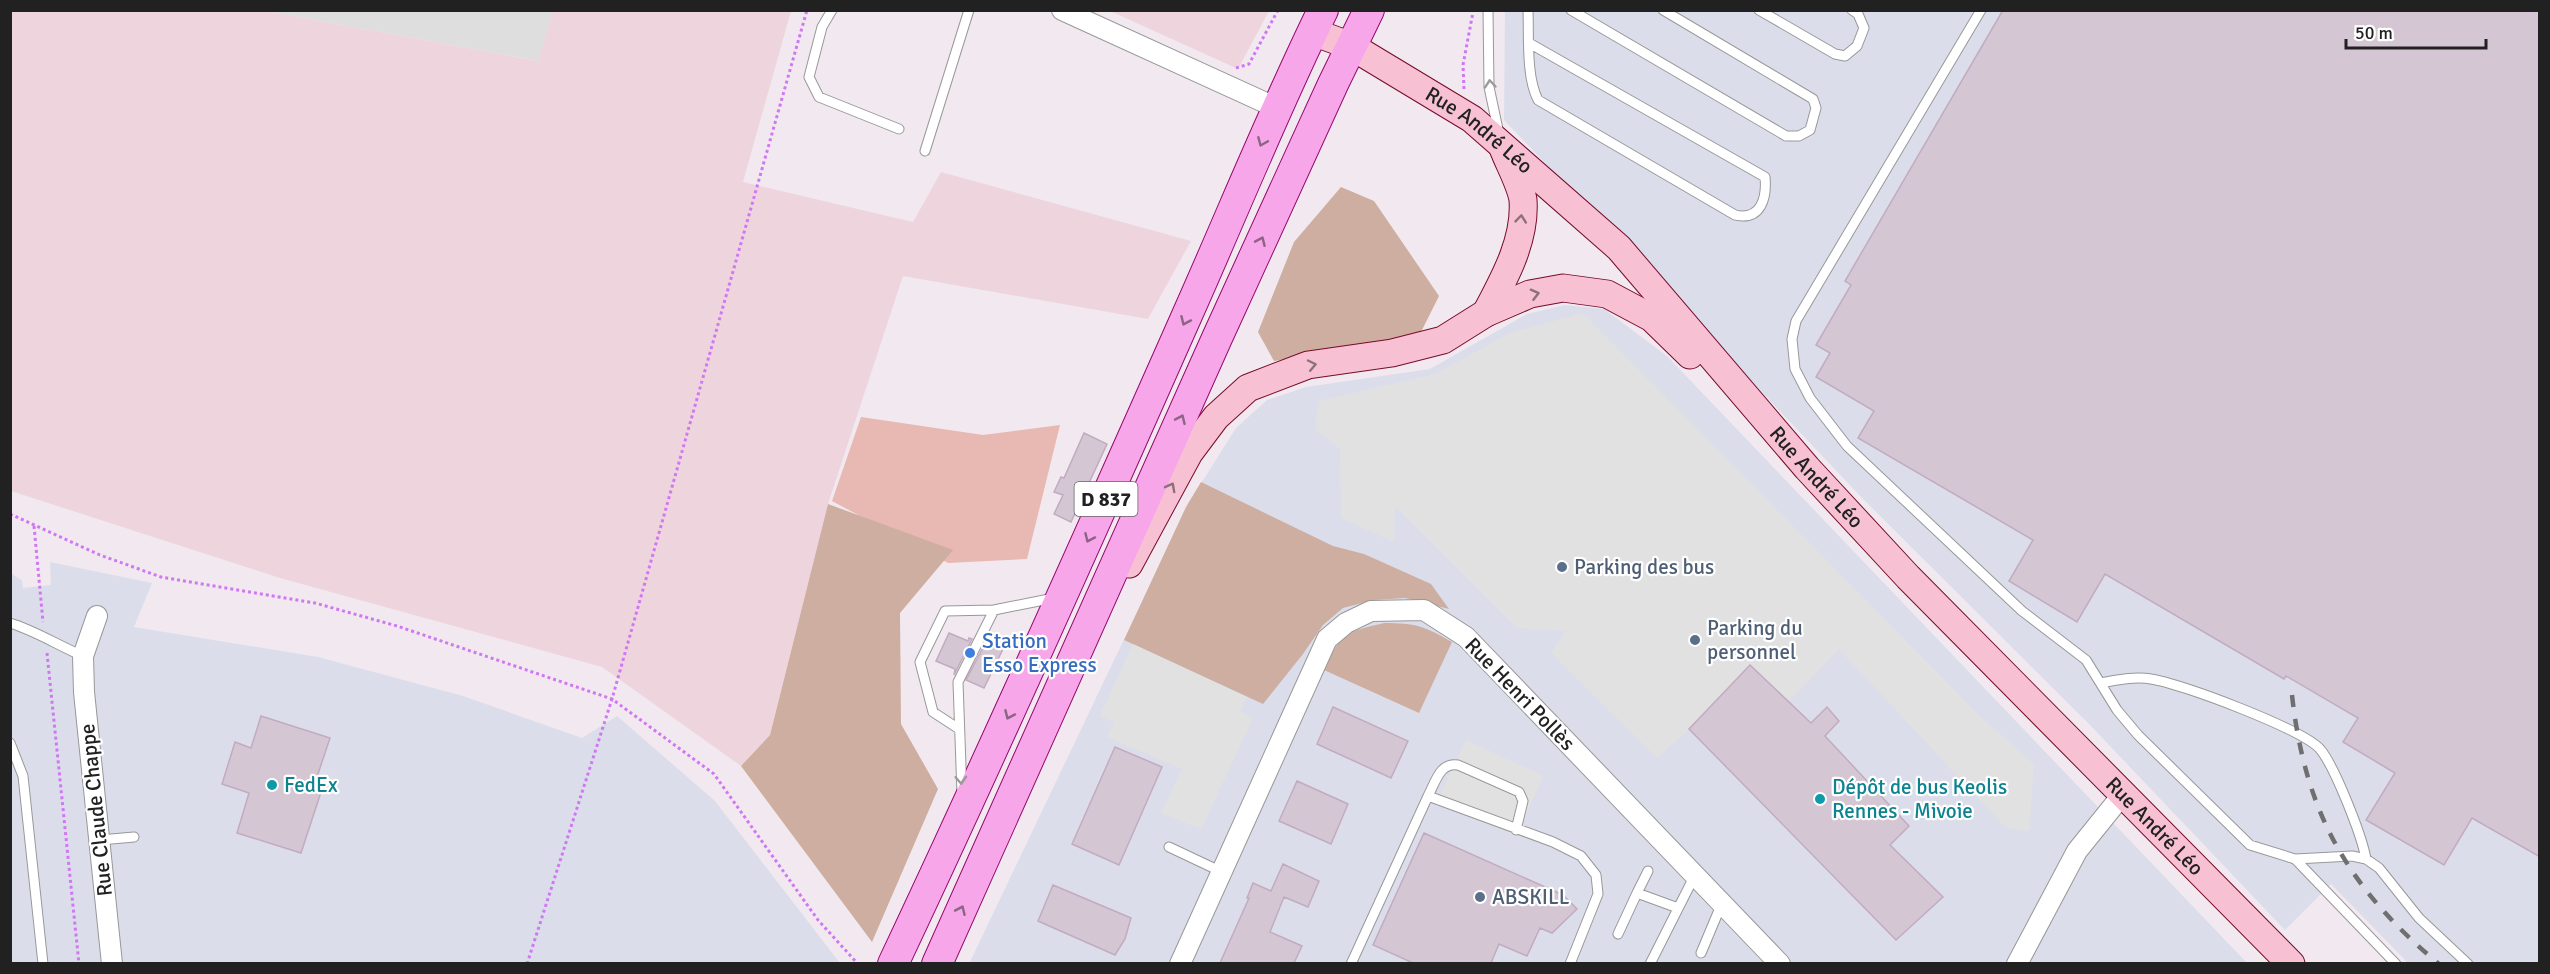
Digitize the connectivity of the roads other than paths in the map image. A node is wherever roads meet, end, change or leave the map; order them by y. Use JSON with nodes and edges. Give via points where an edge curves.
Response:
{"nodes":[{"id":1,"x":832,"y":10,"type":"edge"},
{"id":2,"x":969,"y":10,"type":"edge"},
{"id":3,"x":1062,"y":10,"type":"edge"},
{"id":4,"x":1369,"y":10,"type":"edge"},
{"id":5,"x":1488,"y":10,"type":"edge"},
{"id":6,"x":1528,"y":10,"type":"edge"},
{"id":7,"x":1571,"y":10,"type":"edge"},
{"id":8,"x":1663,"y":10,"type":"edge"},
{"id":9,"x":1759,"y":10,"type":"edge"},
{"id":10,"x":1852,"y":10,"type":"edge"},
{"id":11,"x":1981,"y":10,"type":"edge"},
{"id":12,"x":1318,"y":21,"type":"edge"},
{"id":13,"x":1529,"y":43,"type":"junction"},
{"id":14,"x":1352,"y":46,"type":"junction"},
{"id":15,"x":1277,"y":108,"type":"junction"},
{"id":16,"x":899,"y":129,"type":"dead end"},
{"id":17,"x":1501,"y":142,"type":"junction"},
{"id":18,"x":925,"y":151,"type":"dead end"},
{"id":19,"x":1486,"y":312,"type":"junction"},
{"id":20,"x":1736,"y":386,"type":"junction"},
{"id":21,"x":1105,"y":587,"type":"junction"},
{"id":22,"x":1062,"y":597,"type":"junction"},
{"id":23,"x":994,"y":610,"type":"junction"},
{"id":24,"x":97,"y":616,"type":"dead end"},
{"id":25,"x":10,"y":623,"type":"edge"},
{"id":26,"x":83,"y":656,"type":"junction"},
{"id":27,"x":2101,"y":683,"type":"junction"},
{"id":28,"x":959,"y":729,"type":"junction"},
{"id":29,"x":10,"y":743,"type":"edge"},
{"id":30,"x":2122,"y":794,"type":"junction"},
{"id":31,"x":1428,"y":796,"type":"junction"},
{"id":32,"x":963,"y":817,"type":"junction"},
{"id":33,"x":1516,"y":830,"type":"junction"},
{"id":34,"x":134,"y":837,"type":"dead end"},
{"id":35,"x":100,"y":840,"type":"junction"},
{"id":36,"x":1169,"y":847,"type":"dead end"},
{"id":37,"x":2295,"y":859,"type":"junction"},
{"id":38,"x":2366,"y":859,"type":"junction"},
{"id":39,"x":1648,"y":871,"type":"dead end"},
{"id":40,"x":1222,"y":872,"type":"junction"},
{"id":41,"x":1695,"y":875,"type":"junction"},
{"id":42,"x":1637,"y":892,"type":"junction"},
{"id":43,"x":1722,"y":903,"type":"junction"},
{"id":44,"x":1677,"y":908,"type":"junction"},
{"id":45,"x":1618,"y":934,"type":"dead end"},
{"id":46,"x":1701,"y":953,"type":"dead end"},
{"id":47,"x":43,"y":963,"type":"edge"},
{"id":48,"x":112,"y":963,"type":"edge"},
{"id":49,"x":893,"y":963,"type":"edge"},
{"id":50,"x":937,"y":963,"type":"edge"},
{"id":51,"x":1180,"y":963,"type":"edge"},
{"id":52,"x":1351,"y":963,"type":"edge"},
{"id":53,"x":1570,"y":963,"type":"edge"},
{"id":54,"x":1650,"y":963,"type":"edge"},
{"id":55,"x":1780,"y":963,"type":"edge"},
{"id":56,"x":2017,"y":963,"type":"edge"},
{"id":57,"x":2291,"y":963,"type":"edge"},
{"id":58,"x":2396,"y":963,"type":"edge"},
{"id":59,"x":2468,"y":963,"type":"edge"}],
"edges":[{"from":1,"to":16,"type":"lane","via":[[822,27],[808,77],[819,97]]},
{"from":2,"to":18,"type":"lane"},
{"from":3,"to":15,"type":"street"},
{"from":4,"to":14,"type":"main road","number":"D 837"},
{"from":17,"to":5,"type":"lane","one_way":true,"via":[[1489,87]]},
{"from":6,"to":13,"type":"lane"},
{"from":7,"to":8,"type":"lane","via":[[1786,136],[1799,136],[1810,130],[1816,108],[1813,99]]},
{"from":9,"to":10,"type":"lane","via":[[1845,56],[1857,46],[1864,28]]},
{"from":11,"to":27,"type":"lane","via":[[1796,321],[1792,361],[1810,398],[1847,446],[2022,611],[2076,650]]},
{"from":12,"to":14,"type":"street","name":"Rue André Léo"},
{"from":12,"to":15,"type":"main road","number":"D 837"},
{"from":13,"to":13,"type":"lane","via":[[1765,177],[1764,200],[1756,213],[1746,217],[1735,215],[1538,100]]},
{"from":14,"to":17,"type":"street","name":"Rue André Léo","via":[[1464,114]]},
{"from":21,"to":14,"type":"main road","number":"D 837","one_way":true},
{"from":15,"to":22,"type":"main road","number":"D 837","one_way":true},
{"from":19,"to":17,"type":"street","one_way":true,"via":[[1507,273],[1519,236],[1523,198]]},
{"from":17,"to":20,"type":"street","name":"Rue André Léo","via":[[1619,248]]},
{"from":19,"to":20,"type":"street","one_way":true,"via":[[1530,294],[1563,288],[1607,294],[1652,318],[1699,364]]},
{"from":21,"to":19,"type":"street","one_way":true,"via":[[1126,571],[1189,453],[1216,417],[1248,388],[1308,365],[1392,353],[1443,340]]},
{"from":20,"to":30,"type":"street","name":"Rue André Léo","via":[[1908,577]]},
{"from":50,"to":21,"type":"main road","number":"D 837","one_way":true},
{"from":22,"to":23,"type":"lane"},
{"from":22,"to":32,"type":"main road","number":"D 837","one_way":true},
{"from":23,"to":28,"type":"lane","via":[[958,682]]},
{"from":23,"to":28,"type":"lane","via":[[945,611],[920,662],[933,712]]},
{"from":24,"to":26,"type":"street","name":"Rue Claude Chappe"},
{"from":25,"to":26,"type":"lane","via":[[33,630],[45,640]]},
{"from":26,"to":35,"type":"street","name":"Rue Claude Chappe"},
{"from":27,"to":37,"type":"lane","via":[[2138,735],[2250,845]]},
{"from":27,"to":38,"type":"lane","via":[[2151,678],[2197,692],[2296,733],[2320,749],[2362,838]]},
{"from":28,"to":32,"type":"lane","one_way":true},
{"from":29,"to":47,"type":"lane","via":[[23,776]]},
{"from":30,"to":56,"type":"street","via":[[2077,850]]},
{"from":30,"to":57,"type":"street","name":"Rue André Léo"},
{"from":31,"to":33,"type":"lane"},
{"from":31,"to":33,"type":"lane","via":[[1444,766],[1458,765],[1519,792],[1523,801]]},
{"from":31,"to":52,"type":"lane"},
{"from":32,"to":49,"type":"main road","number":"D 837"},
{"from":33,"to":53,"type":"lane","via":[[1581,856],[1596,875],[1598,894]]},
{"from":34,"to":35,"type":"lane"},
{"from":35,"to":48,"type":"street","name":"Rue Claude Chappe"},
{"from":36,"to":40,"type":"lane"},
{"from":37,"to":38,"type":"lane"},
{"from":37,"to":58,"type":"lane"},
{"from":38,"to":59,"type":"lane","via":[[2379,868],[2419,918]]},
{"from":39,"to":42,"type":"lane"},
{"from":40,"to":41,"type":"street","name":"Rue Henri Pollès","via":[[1327,639],[1346,623],[1371,611],[1424,610],[1466,637]]},
{"from":40,"to":51,"type":"street","name":"Rue Henri Pollès"},
{"from":41,"to":43,"type":"street","name":"Rue Henri Pollès"},
{"from":41,"to":44,"type":"lane"},
{"from":42,"to":44,"type":"lane"},
{"from":42,"to":45,"type":"lane"},
{"from":43,"to":46,"type":"lane"},
{"from":43,"to":55,"type":"street","name":"Rue Henri Pollès"},
{"from":44,"to":54,"type":"lane"}]}
